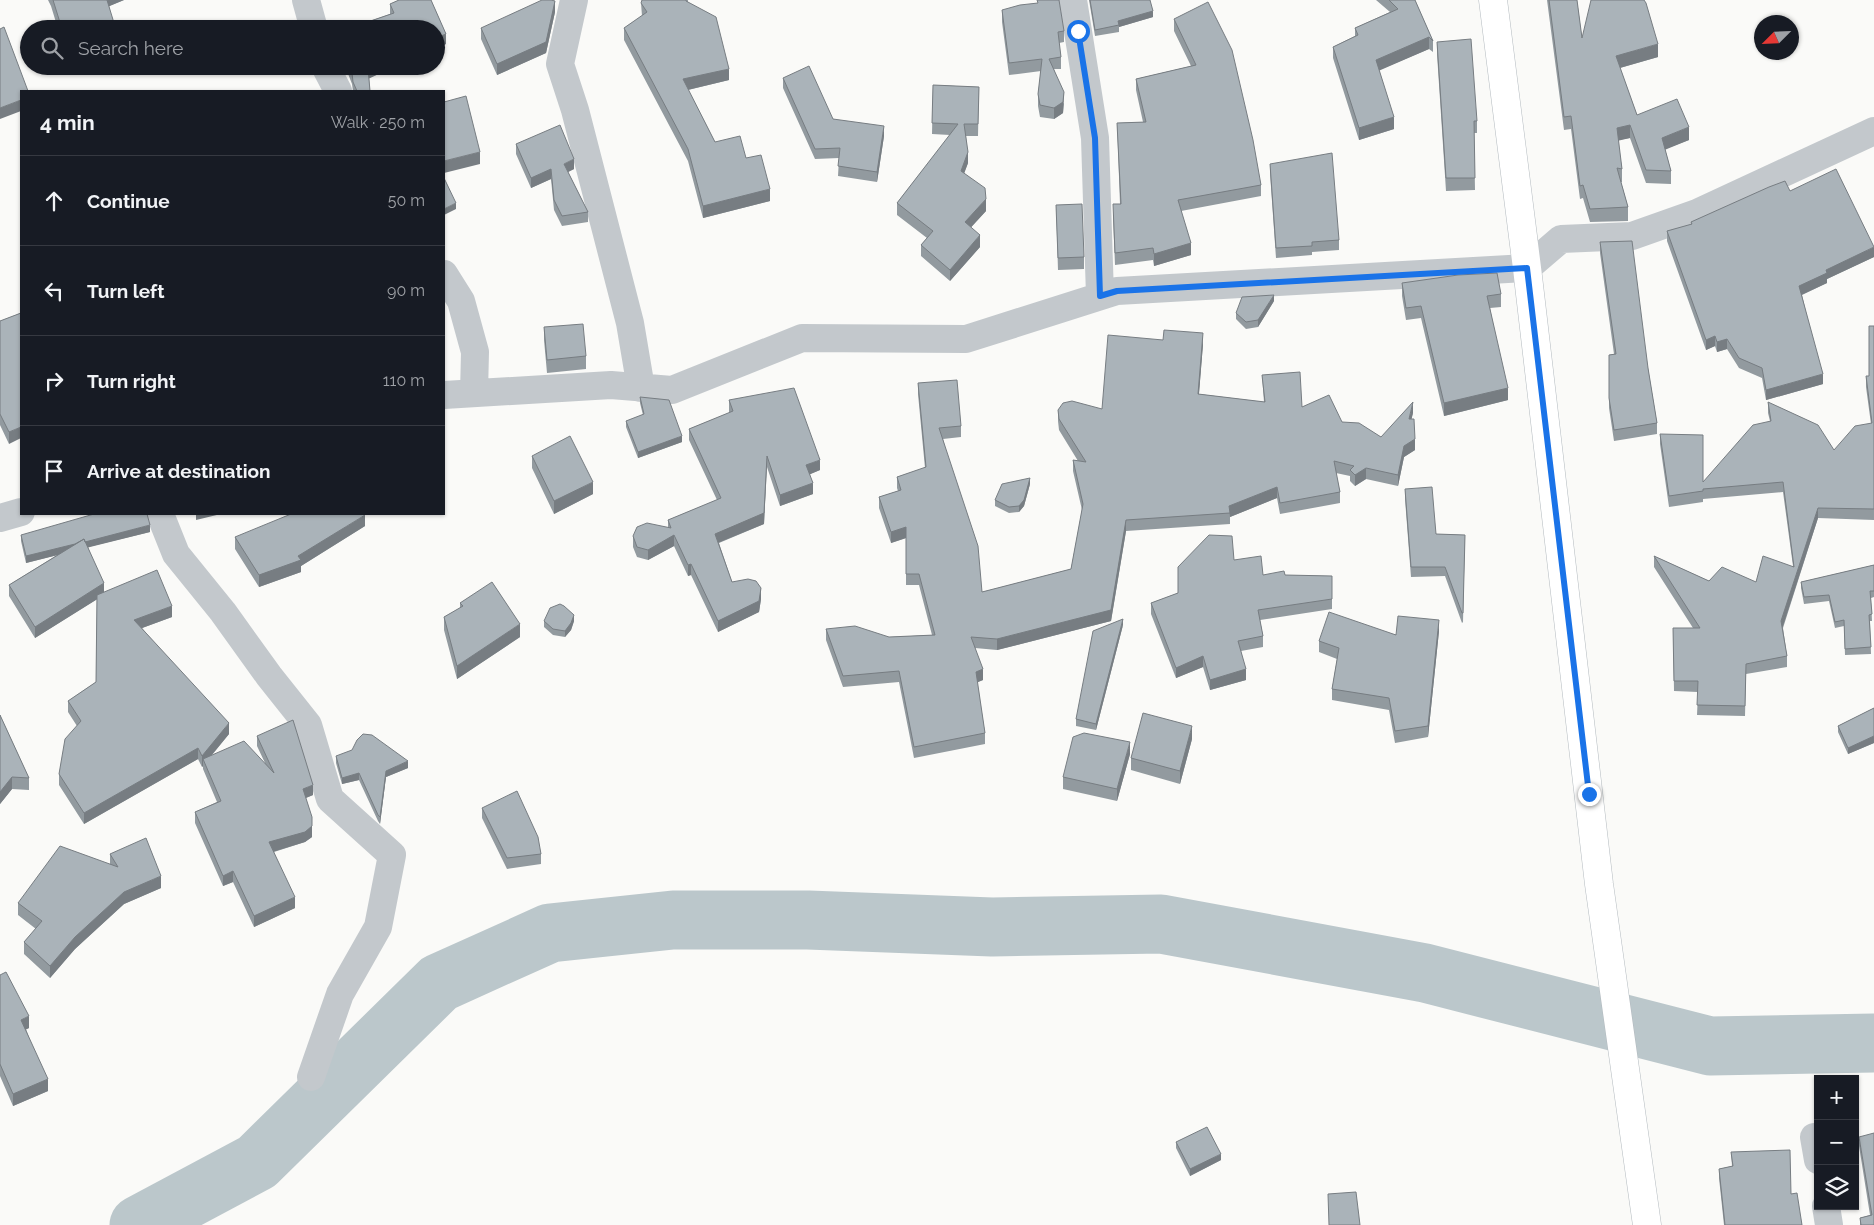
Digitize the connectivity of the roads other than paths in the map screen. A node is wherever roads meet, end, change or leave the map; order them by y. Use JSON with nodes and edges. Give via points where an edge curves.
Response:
{"nodes":[{"id":1,"x":306,"y":0,"type":"edge"},
{"id":2,"x":574,"y":0,"type":"edge"},
{"id":3,"x":1073,"y":0,"type":"edge"},
{"id":4,"x":1493,"y":0,"type":"edge"},
{"id":5,"x":312,"y":20,"type":"edge"},
{"id":6,"x":330,"y":75,"type":"edge"},
{"id":7,"x":337,"y":90,"type":"edge"},
{"id":8,"x":1874,"y":131,"type":"edge"},
{"id":9,"x":1527,"y":268,"type":"junction"},
{"id":10,"x":445,"y":276,"type":"edge"},
{"id":11,"x":1100,"y":296,"type":"junction"},
{"id":12,"x":640,"y":388,"type":"junction"},
{"id":13,"x":474,"y":393,"type":"junction"},
{"id":14,"x":445,"y":395,"type":"edge"},
{"id":15,"x":20,"y":512,"type":"edge"},
{"id":16,"x":160,"y":515,"type":"edge"},
{"id":17,"x":0,"y":518,"type":"edge"},
{"id":18,"x":311,"y":1077,"type":"dead end"},
{"id":19,"x":1827,"y":1210,"type":"edge"},
{"id":20,"x":1647,"y":1225,"type":"edge"},
{"id":21,"x":1829,"y":1225,"type":"edge"}],
"edges":[{"from":1,"to":5,"type":"street"},
{"from":2,"to":12,"type":"street","via":[[560,64],[575,110],[630,324]]},
{"from":3,"to":11,"type":"street","via":[[1095,138]]},
{"from":4,"to":9,"type":"street"},
{"from":6,"to":7,"type":"street"},
{"from":8,"to":9,"type":"street","via":[[1697,213],[1632,236],[1561,240]]},
{"from":9,"to":11,"type":"street","via":[[1117,291]]},
{"from":9,"to":20,"type":"street","via":[[1599,884]]},
{"from":10,"to":13,"type":"street","via":[[461,301],[475,352]]},
{"from":11,"to":12,"type":"street","via":[[966,340],[802,338],[672,390]]},
{"from":12,"to":13,"type":"street","via":[[611,386]]},
{"from":13,"to":14,"type":"street"},
{"from":15,"to":17,"type":"street"},
{"from":16,"to":18,"type":"street","via":[[176,554],[308,725],[330,799],[392,855],[378,927],[340,994]]},
{"from":19,"to":21,"type":"street"}]}
